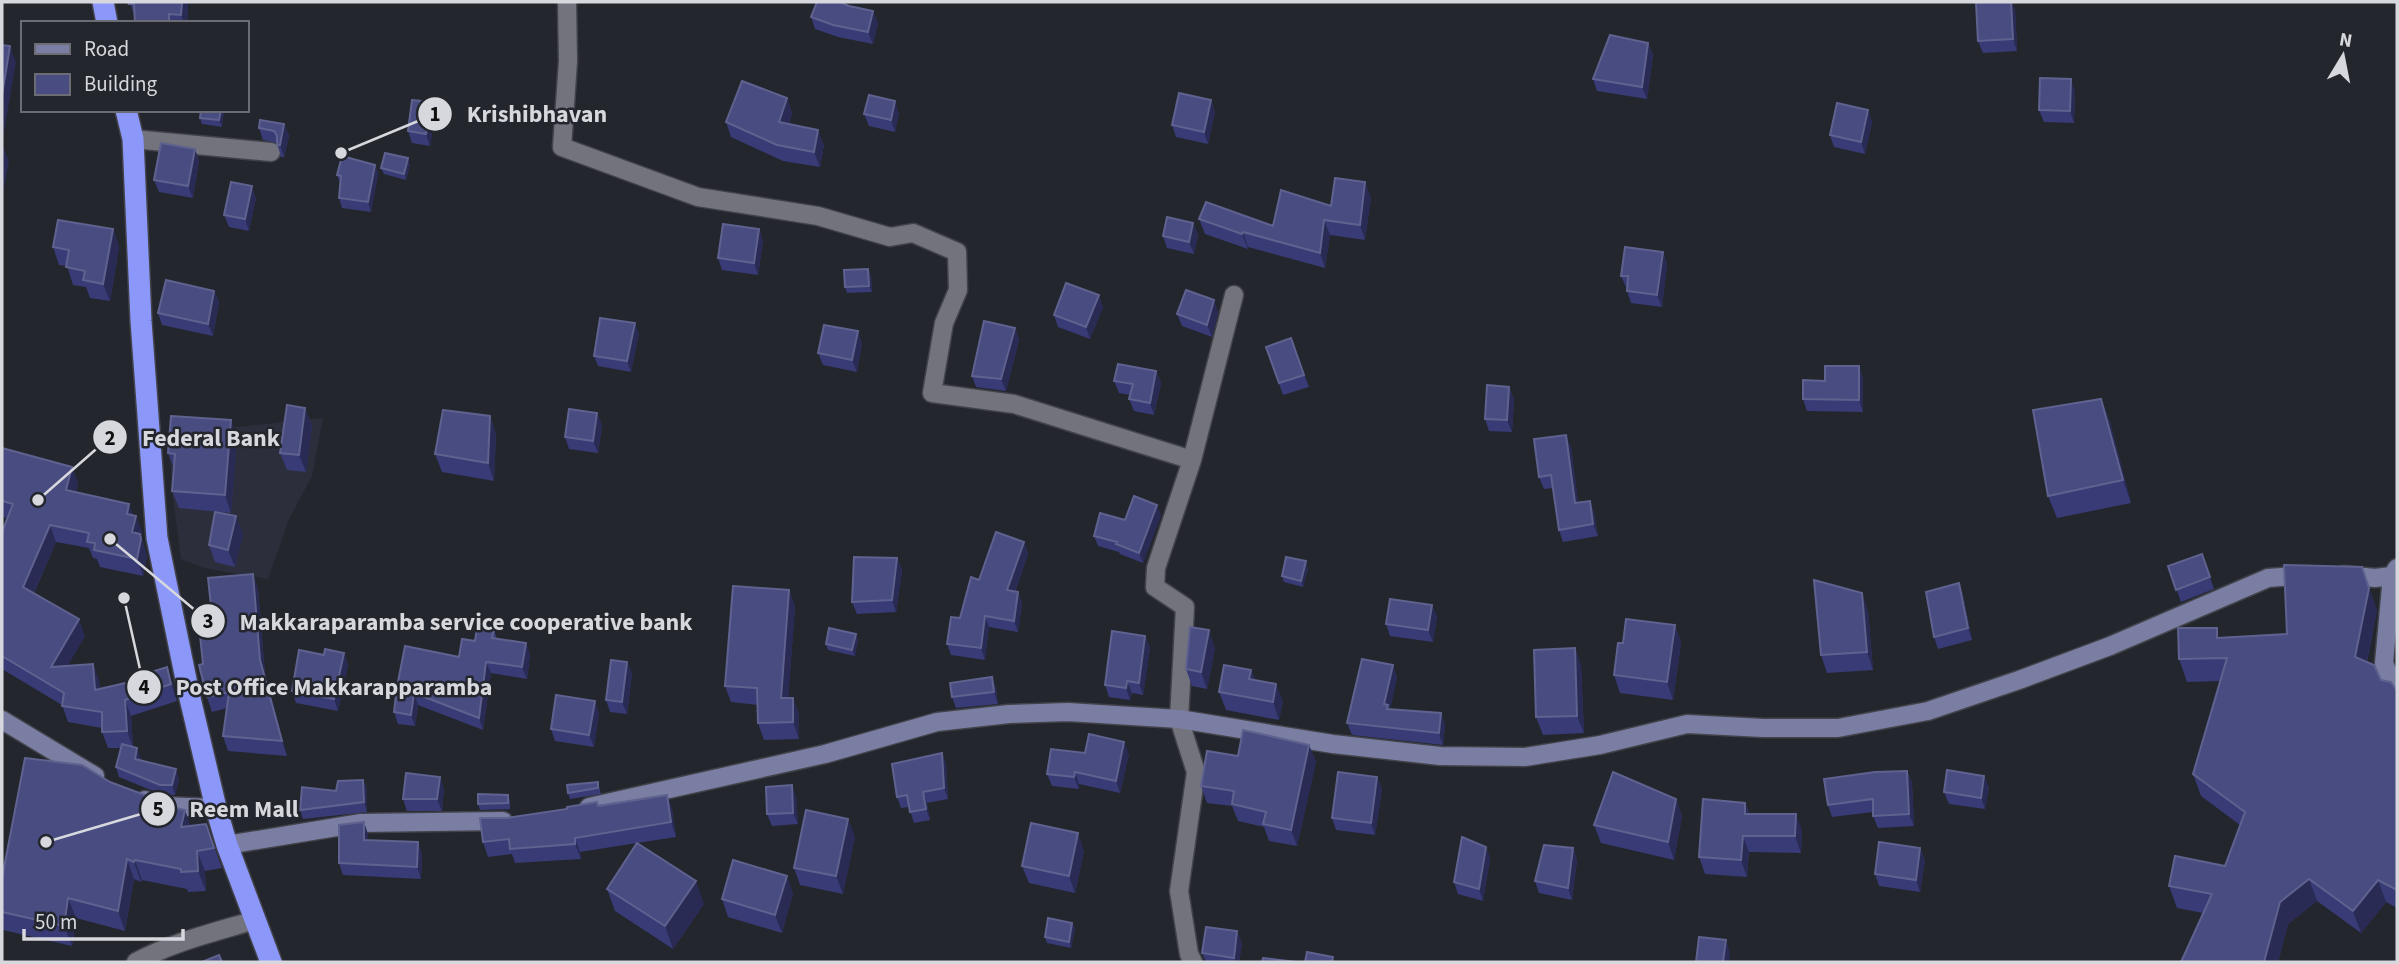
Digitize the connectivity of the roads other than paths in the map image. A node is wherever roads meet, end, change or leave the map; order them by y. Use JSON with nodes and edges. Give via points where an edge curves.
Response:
{"nodes":[{"id":1,"x":103,"y":2,"type":"edge"},
{"id":2,"x":566,"y":2,"type":"edge"},
{"id":3,"x":107,"y":21,"type":"edge"},
{"id":4,"x":126,"y":112,"type":"edge"},
{"id":5,"x":133,"y":139,"type":"junction"},
{"id":6,"x":271,"y":152,"type":"dead end"},
{"id":7,"x":1234,"y":295,"type":"dead end"},
{"id":8,"x":1192,"y":460,"type":"junction"},
{"id":9,"x":2395,"y":572,"type":"edge"},
{"id":10,"x":2397,"y":694,"type":"edge"},
{"id":11,"x":1180,"y":719,"type":"junction"},
{"id":12,"x":2,"y":720,"type":"edge"},
{"id":13,"x":109,"y":784,"type":"edge"},
{"id":14,"x":134,"y":796,"type":"edge"},
{"id":15,"x":216,"y":808,"type":"junction"},
{"id":16,"x":575,"y":810,"type":"edge"},
{"id":17,"x":523,"y":818,"type":"edge"},
{"id":18,"x":228,"y":845,"type":"junction"},
{"id":19,"x":255,"y":920,"type":"junction"},
{"id":20,"x":136,"y":962,"type":"edge"},
{"id":21,"x":271,"y":962,"type":"edge"},
{"id":22,"x":1194,"y":962,"type":"edge"}],
"edges":[{"from":1,"to":3,"type":"highway"},
{"from":2,"to":8,"type":"street","via":[[568,61],[562,147],[698,197],[818,216],[890,237],[913,233],[957,252],[958,290],[944,323],[932,393],[1014,404]]},
{"from":4,"to":5,"type":"highway"},
{"from":5,"to":6,"type":"street"},
{"from":5,"to":15,"type":"highway","via":[[157,538]]},
{"from":7,"to":8,"type":"street"},
{"from":8,"to":11,"type":"street","via":[[1156,568],[1155,587],[1185,607]]},
{"from":9,"to":10,"type":"main road","via":[[2384,663]]},
{"from":9,"to":11,"type":"main road","via":[[2375,578],[2326,573],[2269,578],[2019,680],[1928,711],[1838,728],[1686,724],[1587,747],[1525,757],[1488,757],[1333,744]]},
{"from":11,"to":16,"type":"main road","via":[[1068,712],[937,722],[825,754]]},
{"from":11,"to":22,"type":"street","via":[[1196,772],[1179,891]]},
{"from":12,"to":13,"type":"main road"},
{"from":14,"to":15,"type":"main road","via":[[160,806]]},
{"from":15,"to":18,"type":"highway"},
{"from":17,"to":18,"type":"main road","via":[[361,823]]},
{"from":18,"to":19,"type":"highway"},
{"from":19,"to":20,"type":"street"},
{"from":19,"to":21,"type":"highway"}]}
